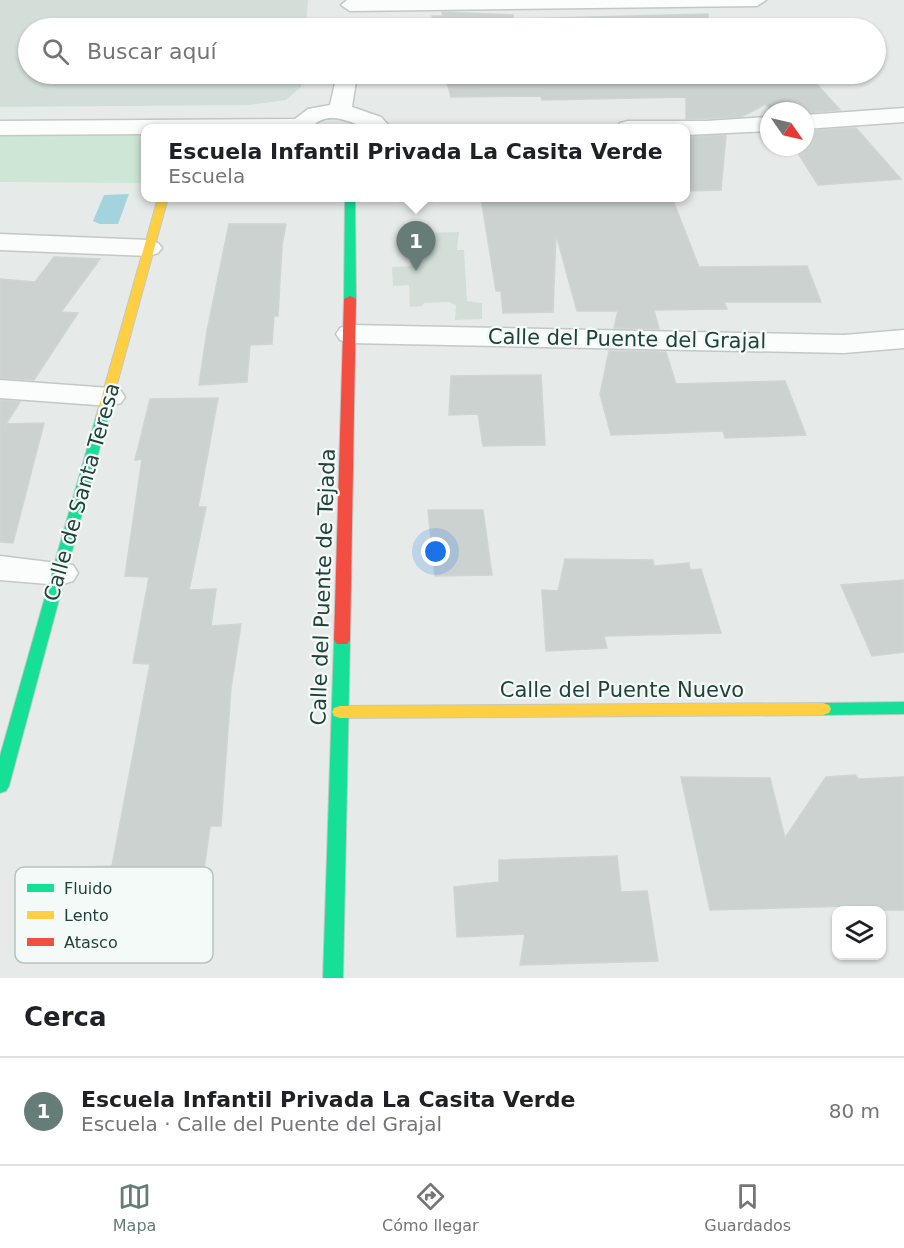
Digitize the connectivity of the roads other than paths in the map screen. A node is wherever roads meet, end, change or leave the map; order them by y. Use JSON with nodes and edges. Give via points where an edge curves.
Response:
{"nodes":[{"id":1,"x":756,"y":0,"type":"edge"},
{"id":2,"x":350,"y":3,"type":"edge"},
{"id":3,"x":345,"y":84,"type":"edge"},
{"id":4,"x":340,"y":112,"type":"junction"},
{"id":5,"x":904,"y":115,"type":"edge"},
{"id":6,"x":814,"y":121,"type":"edge"},
{"id":7,"x":302,"y":124,"type":"edge"},
{"id":8,"x":375,"y":124,"type":"edge"},
{"id":9,"x":760,"y":125,"type":"edge"},
{"id":10,"x":0,"y":128,"type":"edge"},
{"id":11,"x":141,"y":128,"type":"edge"},
{"id":12,"x":690,"y":128,"type":"edge"},
{"id":13,"x":162,"y":202,"type":"edge"},
{"id":14,"x":350,"y":202,"type":"edge"},
{"id":15,"x":0,"y":242,"type":"edge"},
{"id":16,"x":149,"y":248,"type":"junction"},
{"id":17,"x":350,"y":334,"type":"junction"},
{"id":18,"x":904,"y":339,"type":"edge"},
{"id":19,"x":0,"y":389,"type":"edge"},
{"id":20,"x":110,"y":397,"type":"junction"},
{"id":21,"x":0,"y":568,"type":"edge"},
{"id":22,"x":60,"y":573,"type":"junction"},
{"id":23,"x":904,"y":708,"type":"edge"},
{"id":24,"x":340,"y":712,"type":"junction"},
{"id":25,"x":2,"y":769,"type":"edge"},
{"id":26,"x":333,"y":978,"type":"edge"}],
"edges":[{"from":1,"to":2,"type":"street"},
{"from":3,"to":4,"type":"street"},
{"from":4,"to":7,"type":"street","via":[[312,115]]},
{"from":4,"to":8,"type":"street","via":[[368,118]]},
{"from":5,"to":6,"type":"street"},
{"from":9,"to":12,"type":"street"},
{"from":10,"to":11,"type":"street"},
{"from":13,"to":16,"type":"street","name":"Calle de Santa Teresa"},
{"from":14,"to":17,"type":"street","name":"Calle del Puente de Tejada"},
{"from":15,"to":16,"type":"street"},
{"from":16,"to":20,"type":"street","name":"Calle de Santa Teresa"},
{"from":17,"to":18,"type":"street","name":"Calle del Puente del Grajal","via":[[844,344]]},
{"from":17,"to":24,"type":"street","name":"Calle del Puente de Tejada"},
{"from":19,"to":20,"type":"street"},
{"from":20,"to":22,"type":"street","name":"Calle de Santa Teresa"},
{"from":21,"to":22,"type":"street"},
{"from":22,"to":25,"type":"street","name":"Calle de Santa Teresa"},
{"from":23,"to":24,"type":"street","name":"Calle del Puente Nuevo"},
{"from":24,"to":26,"type":"street","name":"Calle del Puente de Tejada"}]}
